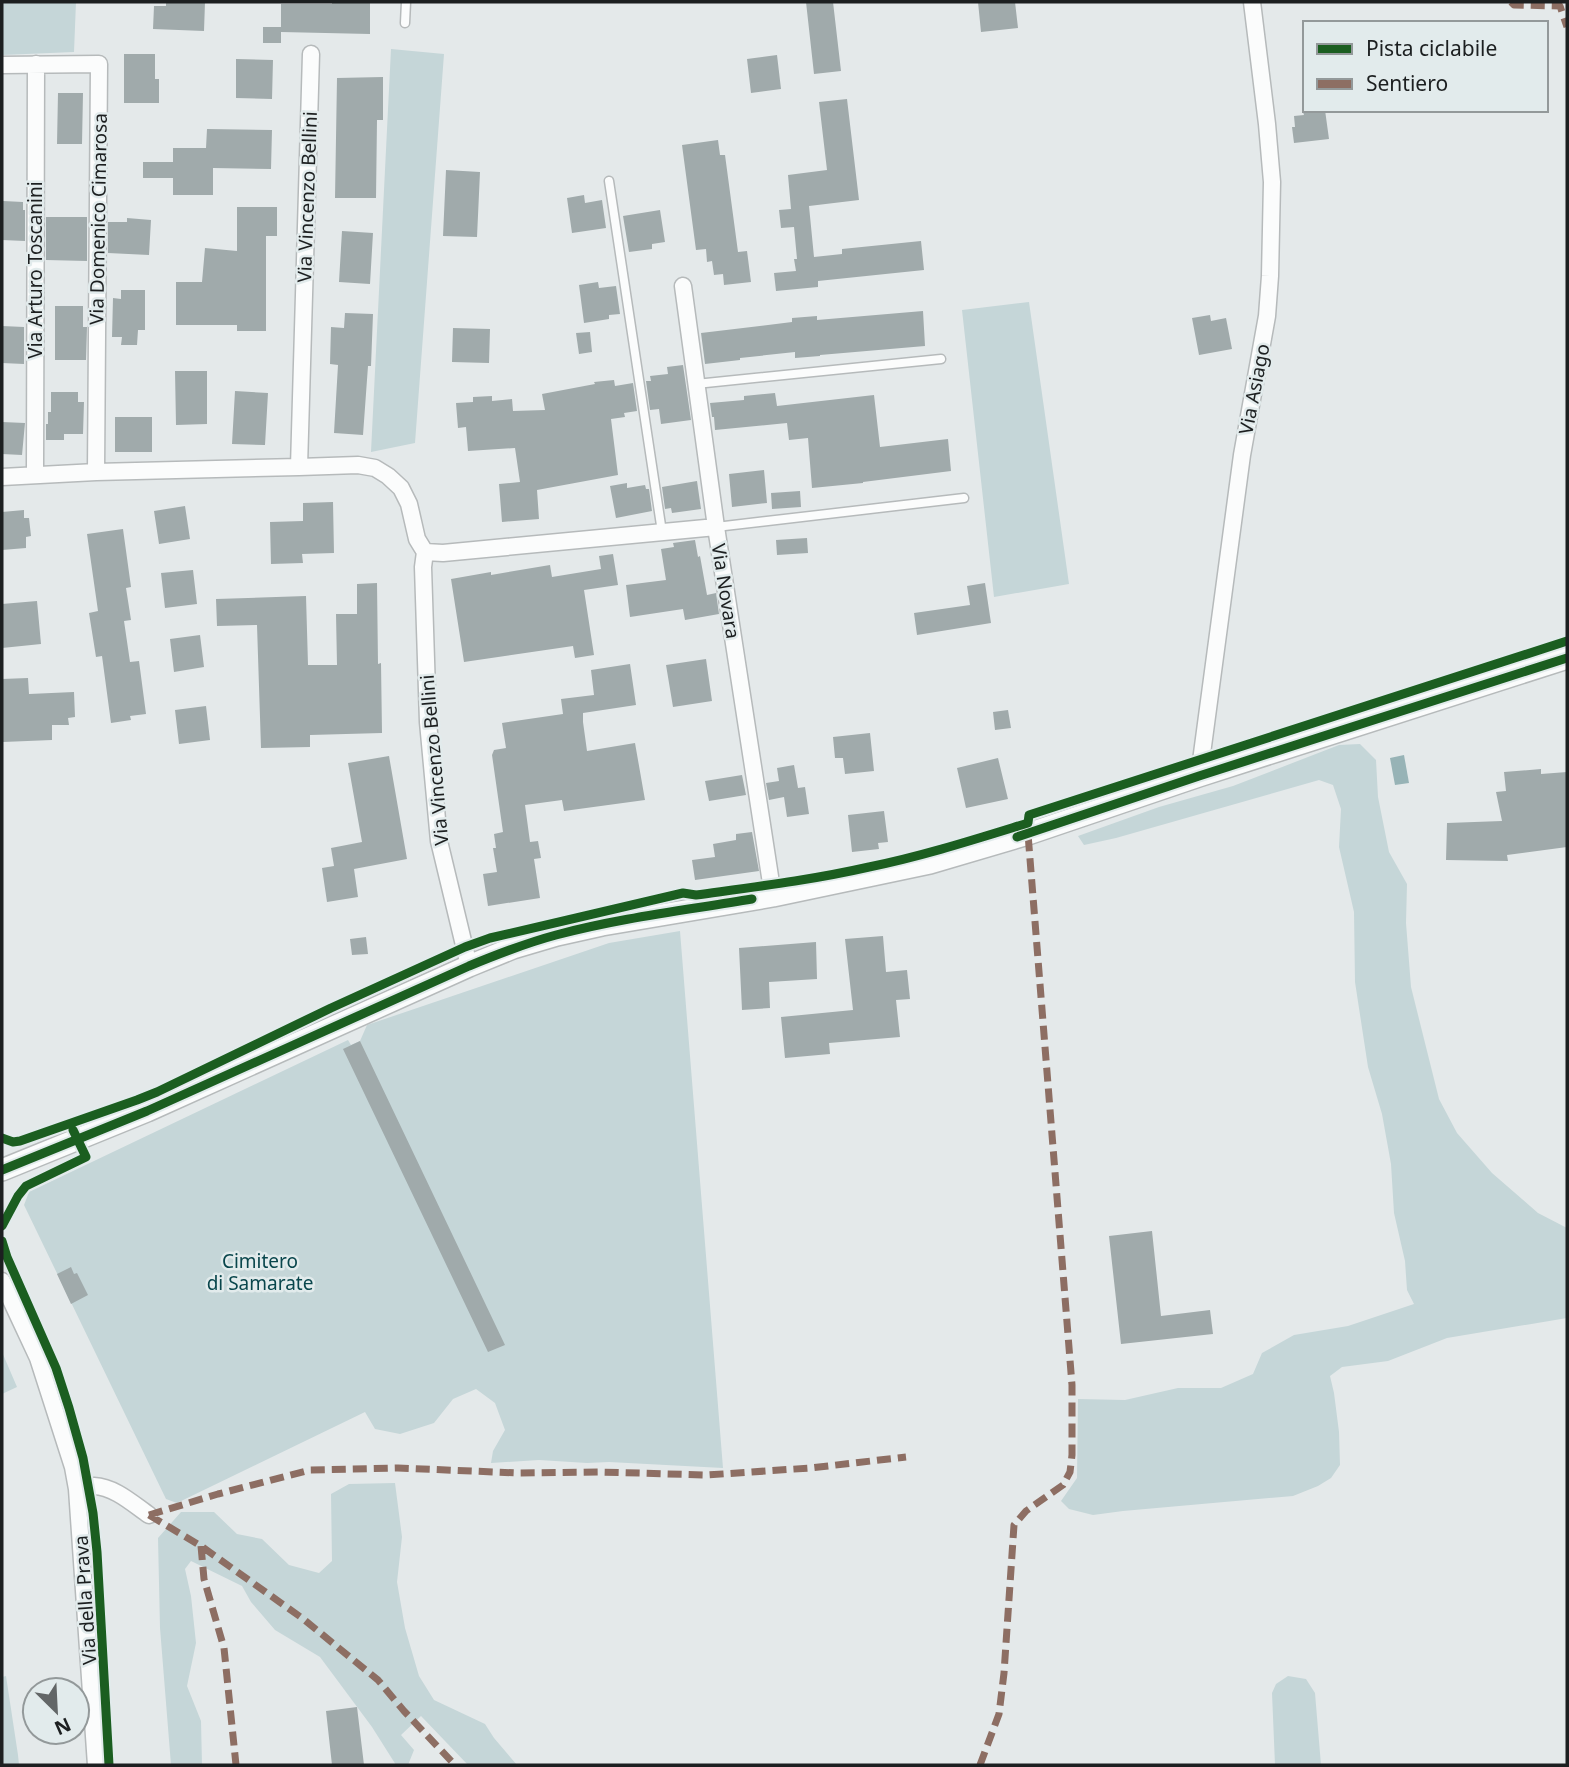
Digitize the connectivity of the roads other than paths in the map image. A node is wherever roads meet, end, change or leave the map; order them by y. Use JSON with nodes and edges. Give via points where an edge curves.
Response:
{"nodes":[{"id":1,"x":407,"y":2,"type":"edge"},
{"id":2,"x":1252,"y":2,"type":"edge"},
{"id":3,"x":405,"y":23,"type":"dead end"},
{"id":4,"x":311,"y":54,"type":"dead end"},
{"id":5,"x":36,"y":64,"type":"junction"},
{"id":6,"x":2,"y":65,"type":"edge"},
{"id":7,"x":609,"y":181,"type":"dead end"},
{"id":8,"x":683,"y":286,"type":"dead end"},
{"id":9,"x":942,"y":359,"type":"dead end"},
{"id":10,"x":696,"y":384,"type":"junction"},
{"id":11,"x":299,"y":467,"type":"junction"},
{"id":12,"x":96,"y":472,"type":"junction"},
{"id":13,"x":35,"y":475,"type":"junction"},
{"id":14,"x":2,"y":477,"type":"edge"},
{"id":15,"x":964,"y":498,"type":"dead end"},
{"id":16,"x":716,"y":527,"type":"junction"},
{"id":17,"x":662,"y":532,"type":"junction"},
{"id":18,"x":425,"y":552,"type":"junction"},
{"id":19,"x":1567,"y":658,"type":"edge"},
{"id":20,"x":1199,"y":776,"type":"junction"},
{"id":21,"x":773,"y":895,"type":"junction"},
{"id":22,"x":469,"y":966,"type":"junction"},
{"id":23,"x":2,"y":1170,"type":"edge"},
{"id":24,"x":2,"y":1281,"type":"edge"},
{"id":25,"x":77,"y":1489,"type":"junction"},
{"id":26,"x":149,"y":1515,"type":"dead end"},
{"id":27,"x":96,"y":1765,"type":"edge"}],
"edges":[{"from":1,"to":3,"type":"lane"},
{"from":2,"to":20,"type":"street","name":"Via Asiago","via":[[1272,182],[1270,276]]},
{"from":4,"to":11,"type":"street","name":"Via Vincenzo Bellini"},
{"from":5,"to":6,"type":"street","name":"Via Domenico Cimarosa"},
{"from":5,"to":12,"type":"street","name":"Via Domenico Cimarosa","via":[[100,64]]},
{"from":5,"to":13,"type":"street","name":"Via Arturo Toscanini"},
{"from":7,"to":17,"type":"lane"},
{"from":8,"to":10,"type":"street","name":"Via Novara"},
{"from":9,"to":10,"type":"lane"},
{"from":10,"to":16,"type":"street","name":"Via Novara"},
{"from":11,"to":12,"type":"street","name":"Via Vincenzo Bellini"},
{"from":11,"to":18,"type":"street","name":"Via Vincenzo Bellini","via":[[358,465],[388,476],[401,488],[416,539]]},
{"from":12,"to":13,"type":"street","name":"Via Vincenzo Bellini"},
{"from":13,"to":14,"type":"street","name":"Via Vincenzo Bellini"},
{"from":15,"to":16,"type":"lane"},
{"from":16,"to":17,"type":"street"},
{"from":16,"to":21,"type":"street","name":"Via Novara"},
{"from":17,"to":18,"type":"street"},
{"from":18,"to":22,"type":"street","name":"Via Vincenzo Bellini","via":[[428,722],[439,841]]},
{"from":19,"to":20,"type":"street"},
{"from":20,"to":21,"type":"street","via":[[930,863]]},
{"from":21,"to":22,"type":"street","via":[[557,935]]},
{"from":22,"to":23,"type":"street","via":[[147,1111]]},
{"from":24,"to":25,"type":"street","name":"Via della Prava","via":[[38,1358]]},
{"from":25,"to":26,"type":"street","via":[[109,1489]]},
{"from":25,"to":27,"type":"street","name":"Via della Prava"}]}
